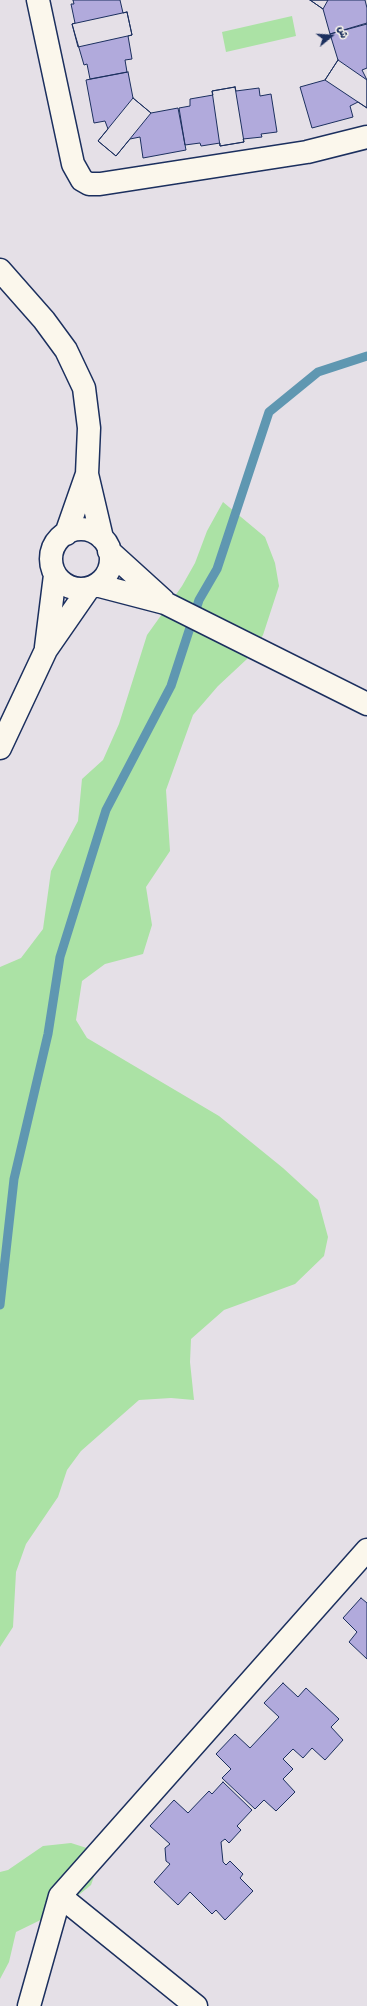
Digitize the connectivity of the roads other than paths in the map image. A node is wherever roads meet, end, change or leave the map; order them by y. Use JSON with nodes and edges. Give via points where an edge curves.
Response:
{"nodes":[{"id":1,"x":38,"y":0,"type":"edge"},
{"id":2,"x":367,"y":137,"type":"edge"},
{"id":3,"x":0,"y":270,"type":"edge"},
{"id":4,"x":87,"y":474,"type":"junction"},
{"id":5,"x":66,"y":534,"type":"junction"},
{"id":6,"x":106,"y":544,"type":"junction"},
{"id":7,"x":55,"y":575,"type":"junction"},
{"id":8,"x":93,"y":587,"type":"junction"},
{"id":9,"x":175,"y":607,"type":"junction"},
{"id":10,"x":46,"y":650,"type":"junction"},
{"id":11,"x":367,"y":704,"type":"edge"},
{"id":12,"x":0,"y":748,"type":"edge"},
{"id":13,"x":367,"y":1550,"type":"edge"},
{"id":14,"x":60,"y":1896,"type":"junction"},
{"id":15,"x":29,"y":2006,"type":"edge"},
{"id":16,"x":196,"y":2006,"type":"edge"}],
"edges":[{"from":1,"to":2,"type":"street","via":[[73,164],[82,180],[89,184],[307,152]]},
{"from":3,"to":4,"type":"street","via":[[44,320],[66,350],[84,388],[89,428]]},
{"from":4,"to":5,"type":"street"},
{"from":4,"to":6,"type":"street"},
{"from":5,"to":6,"type":"street","via":[[88,530]]},
{"from":5,"to":7,"type":"street","via":[[52,552],[51,560]]},
{"from":6,"to":8,"type":"street","via":[[111,559],[109,570]]},
{"from":6,"to":9,"type":"street"},
{"from":7,"to":8,"type":"street","via":[[66,586],[82,590]]},
{"from":7,"to":10,"type":"street"},
{"from":8,"to":9,"type":"street"},
{"from":8,"to":10,"type":"street"},
{"from":9,"to":11,"type":"street"},
{"from":10,"to":12,"type":"street"},
{"from":13,"to":14,"type":"street"},
{"from":14,"to":15,"type":"street"},
{"from":14,"to":16,"type":"street"}]}
